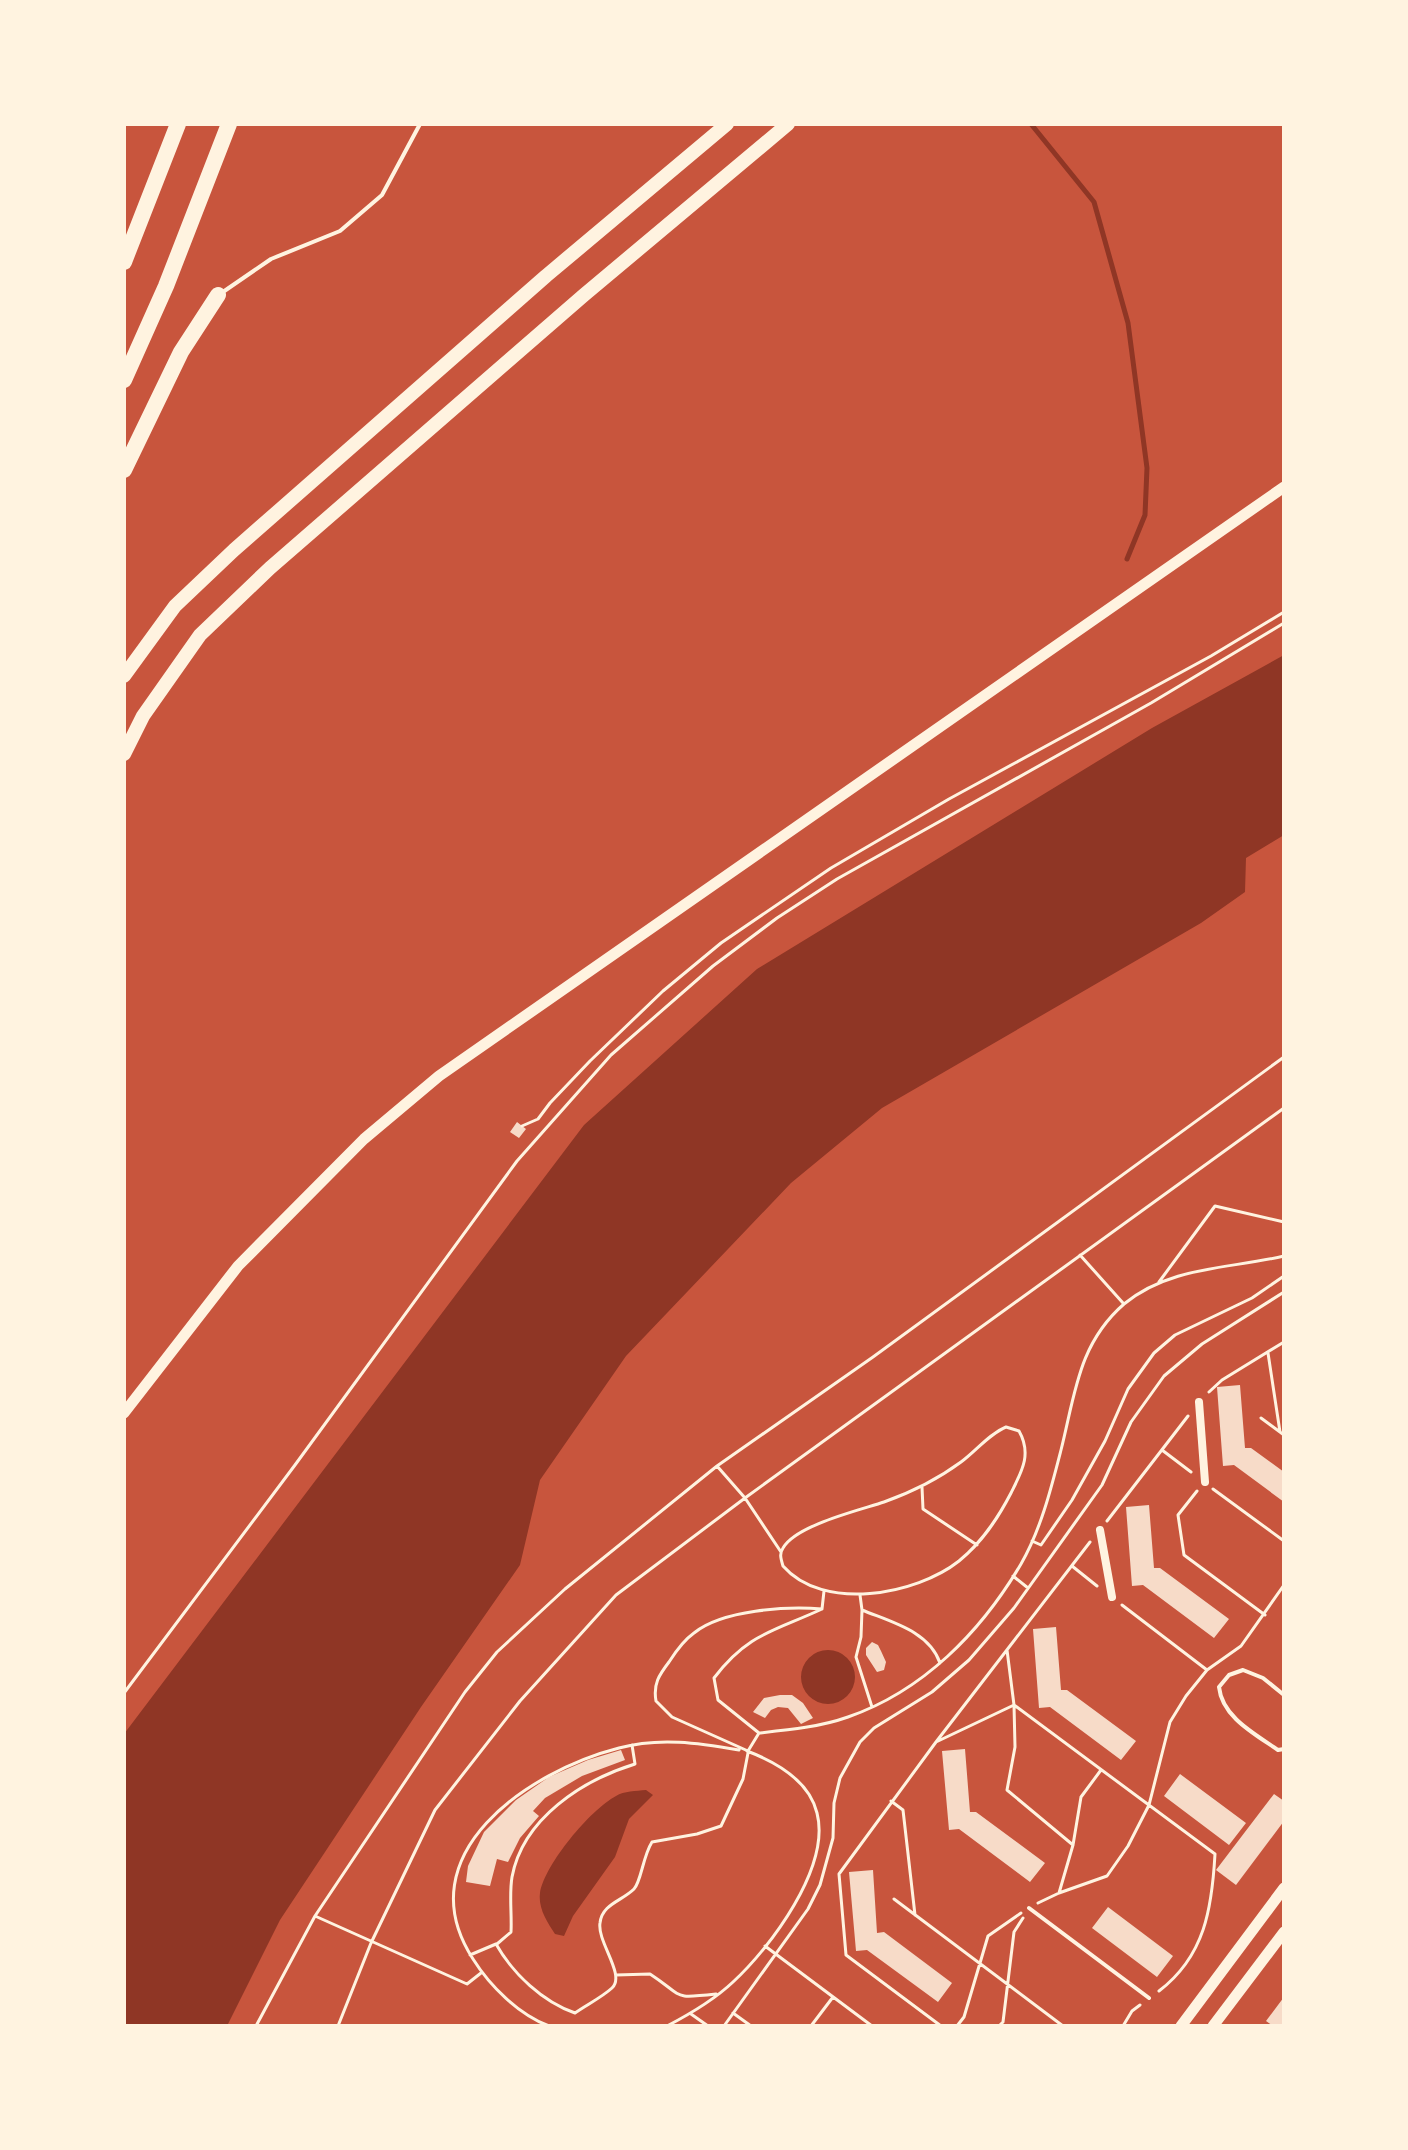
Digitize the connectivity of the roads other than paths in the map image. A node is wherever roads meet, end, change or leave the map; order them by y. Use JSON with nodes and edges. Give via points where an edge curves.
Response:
{"nodes":[{"id":1,"x":178,"y":124,"type":"edge"},
{"id":2,"x":229,"y":124,"type":"edge"},
{"id":3,"x":420,"y":124,"type":"edge"},
{"id":4,"x":727,"y":124,"type":"edge"},
{"id":5,"x":788,"y":124,"type":"edge"},
{"id":6,"x":124,"y":262,"type":"edge"},
{"id":7,"x":218,"y":295,"type":"joint"},
{"id":8,"x":124,"y":380,"type":"edge"},
{"id":9,"x":124,"y":470,"type":"edge"},
{"id":10,"x":1284,"y":487,"type":"edge"},
{"id":11,"x":124,"y":676,"type":"edge"},
{"id":12,"x":124,"y":754,"type":"edge"},
{"id":13,"x":1199,"y":1402,"type":"road end"},
{"id":14,"x":124,"y":1413,"type":"edge"},
{"id":15,"x":1205,"y":1482,"type":"road end"},
{"id":16,"x":1100,"y":1530,"type":"road end"},
{"id":17,"x":1112,"y":1597,"type":"road end"},
{"id":18,"x":1284,"y":1695,"type":"edge"},
{"id":19,"x":1284,"y":1749,"type":"edge"},
{"id":20,"x":1284,"y":1888,"type":"edge"},
{"id":21,"x":1029,"y":1908,"type":"road end"},
{"id":22,"x":1284,"y":1932,"type":"edge"},
{"id":23,"x":1149,"y":1998,"type":"road end"},
{"id":24,"x":1181,"y":2026,"type":"edge"},
{"id":25,"x":1213,"y":2026,"type":"edge"}],
"edges":[{"from":1,"to":6,"type":"highway"},
{"from":2,"to":8,"type":"highway"},
{"from":3,"to":7,"type":"lane","via":[[372,204],[340,231],[271,259]]},
{"from":4,"to":11,"type":"main road","via":[[234,550],[175,606]]},
{"from":5,"to":12,"type":"main road","via":[[270,568],[200,635],[143,716]]},
{"from":7,"to":9,"type":"highway","via":[[181,352]]},
{"from":10,"to":14,"type":"street","via":[[439,1076],[364,1139],[238,1266]]},
{"from":13,"to":15,"type":"street"},
{"from":16,"to":17,"type":"street"},
{"from":18,"to":19,"type":"lane","via":[[1243,1670],[1229,1675],[1219,1687],[1220,1701],[1244,1727]]},
{"from":20,"to":24,"type":"street"},
{"from":21,"to":23,"type":"lane"},
{"from":22,"to":25,"type":"street"}]}
